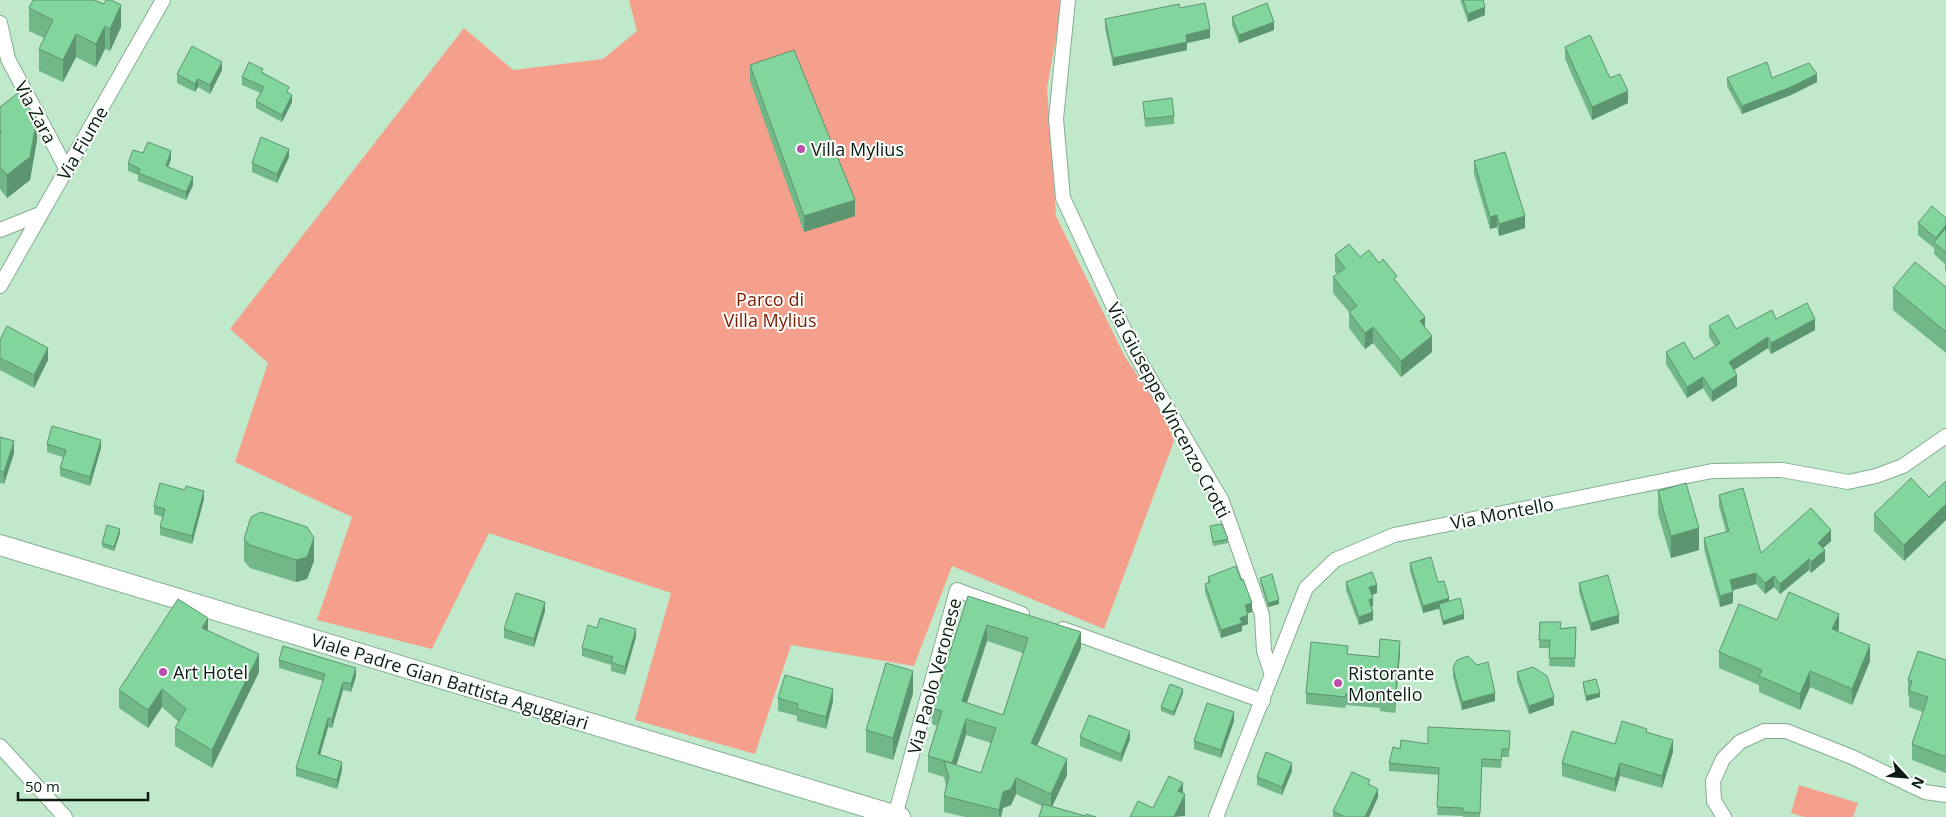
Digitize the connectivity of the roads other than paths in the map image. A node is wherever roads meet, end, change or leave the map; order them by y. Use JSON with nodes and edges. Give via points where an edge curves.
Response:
{"nodes":[{"id":1,"x":163,"y":0,"type":"edge"},
{"id":2,"x":1068,"y":0,"type":"edge"},
{"id":3,"x":0,"y":23,"type":"edge"},
{"id":4,"x":67,"y":170,"type":"junction"},
{"id":5,"x":40,"y":214,"type":"junction"},
{"id":6,"x":0,"y":230,"type":"edge"},
{"id":7,"x":0,"y":286,"type":"edge"},
{"id":8,"x":1946,"y":436,"type":"edge"},
{"id":9,"x":0,"y":545,"type":"edge"},
{"id":10,"x":1033,"y":618,"type":"edge"},
{"id":11,"x":1051,"y":624,"type":"edge"},
{"id":12,"x":1272,"y":675,"type":"junction"},
{"id":13,"x":1262,"y":701,"type":"junction"},
{"id":14,"x":0,"y":746,"type":"edge"},
{"id":15,"x":1946,"y":795,"type":"edge"},
{"id":16,"x":897,"y":816,"type":"edge"},
{"id":17,"x":65,"y":817,"type":"edge"},
{"id":18,"x":1216,"y":817,"type":"edge"},
{"id":19,"x":1724,"y":817,"type":"edge"}],
"edges":[{"from":1,"to":4,"type":"street","name":"Via Fiume"},
{"from":2,"to":12,"type":"street","name":"Via Giuseppe Vincenzo Crotti","via":[[1056,119],[1063,198],[1135,353],[1222,501],[1262,615],[1264,651]]},
{"from":3,"to":4,"type":"street","name":"Via Zara","via":[[8,59]]},
{"from":4,"to":5,"type":"street","name":"Via Fiume"},
{"from":5,"to":6,"type":"street"},
{"from":5,"to":7,"type":"street","name":"Via Fiume"},
{"from":8,"to":12,"type":"street","name":"Via Montello","via":[[1903,466],[1848,482],[1782,470],[1712,471],[1394,535],[1335,560],[1306,588]]},
{"from":9,"to":16,"type":"main road","name":"Viale Padre Gian Battista Aguggiari"},
{"from":10,"to":16,"type":"street","name":"Via Paolo Veronese","via":[[957,590]]},
{"from":11,"to":13,"type":"street"},
{"from":12,"to":13,"type":"street","name":"Via Montello"},
{"from":13,"to":18,"type":"street","name":"Via Montello"},
{"from":14,"to":17,"type":"street"},
{"from":15,"to":19,"type":"street","via":[[1925,792],[1852,757],[1786,731],[1764,732],[1740,742],[1723,759],[1713,782],[1714,801]]}]}
